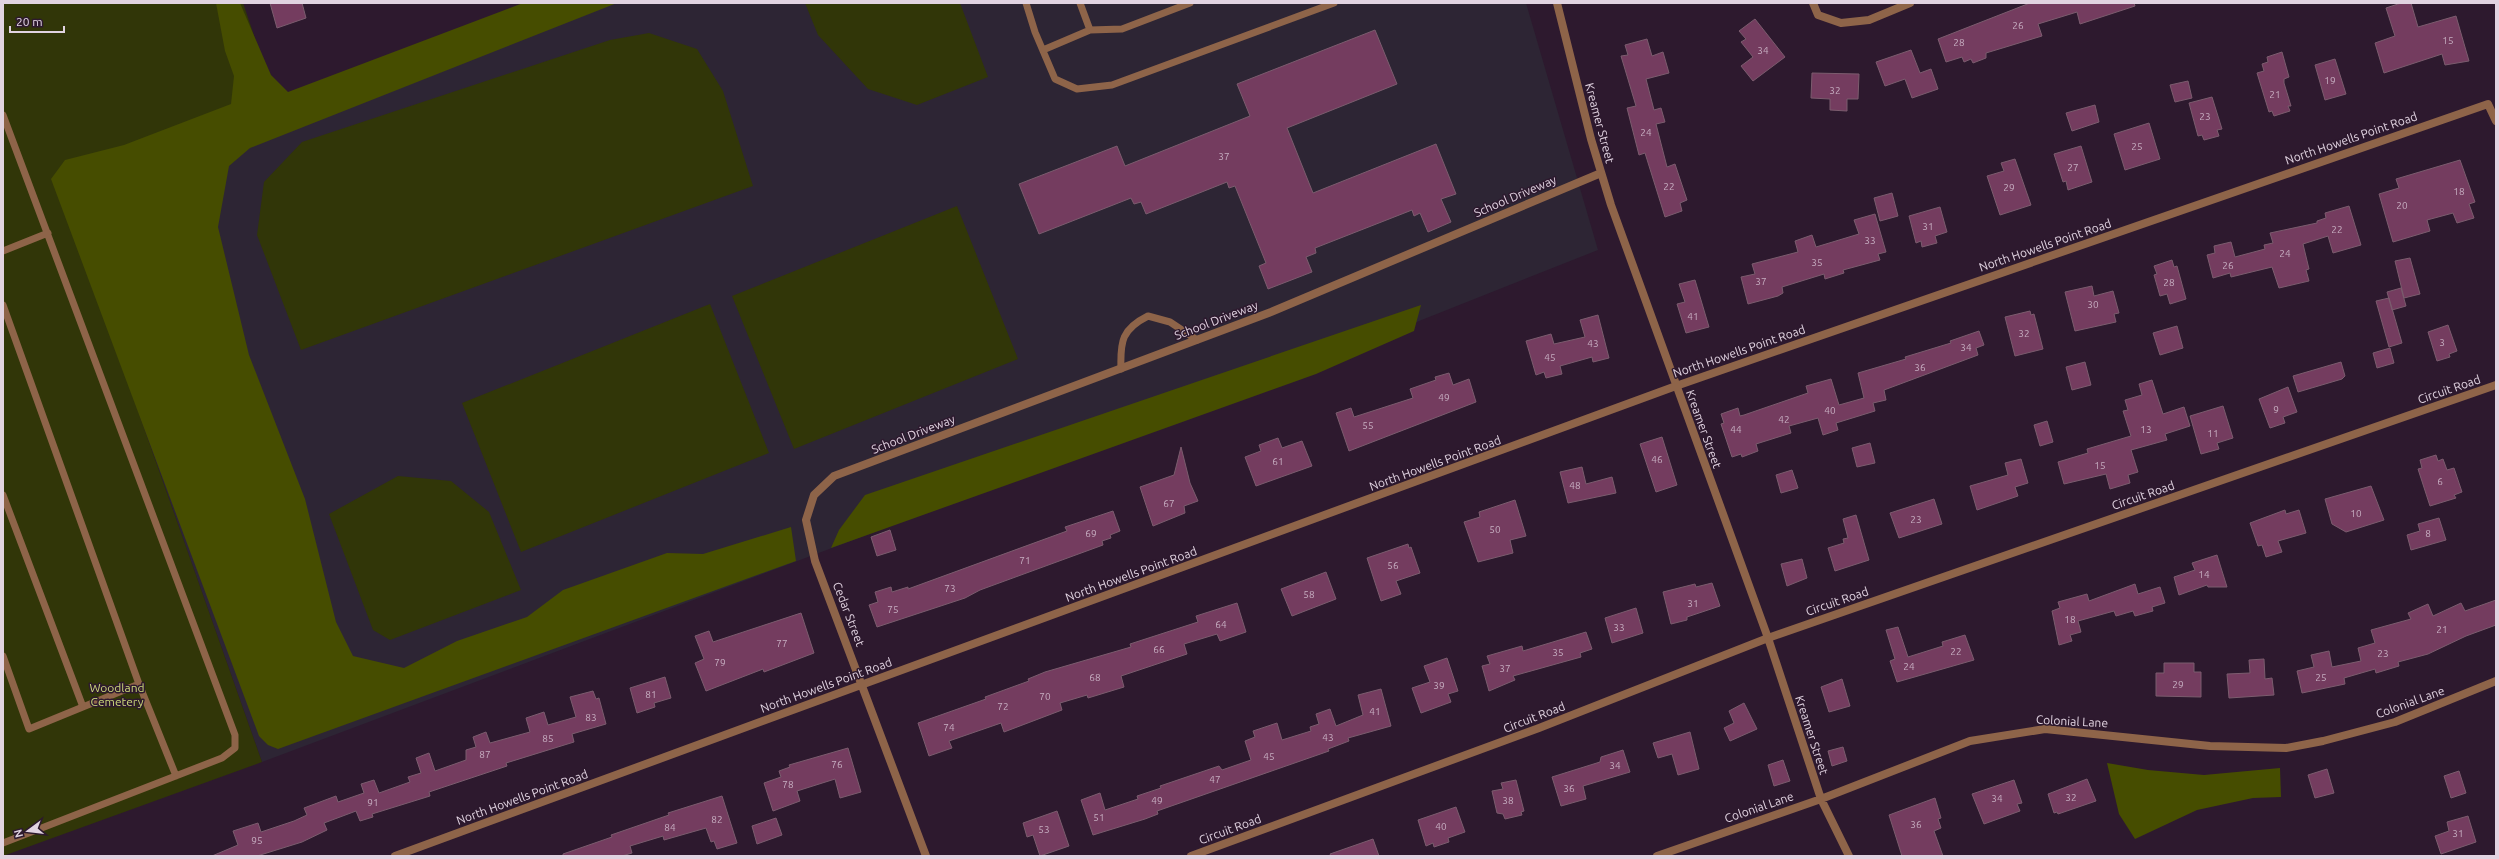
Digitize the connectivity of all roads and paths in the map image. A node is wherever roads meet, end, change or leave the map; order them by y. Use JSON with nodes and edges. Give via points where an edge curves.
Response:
{"nodes":[{"id":1,"x":1026,"y":3,"type":"edge"},
{"id":2,"x":1080,"y":3,"type":"edge"},
{"id":3,"x":1190,"y":3,"type":"edge"},
{"id":4,"x":1334,"y":3,"type":"edge"},
{"id":5,"x":1557,"y":3,"type":"edge"},
{"id":6,"x":1813,"y":3,"type":"edge"},
{"id":7,"x":1910,"y":3,"type":"edge"},
{"id":8,"x":1090,"y":30,"type":"junction"},
{"id":9,"x":1043,"y":50,"type":"junction"},
{"id":10,"x":3,"y":115,"type":"edge"},
{"id":11,"x":2496,"y":121,"type":"edge"},
{"id":12,"x":1601,"y":173,"type":"junction"},
{"id":13,"x":48,"y":233,"type":"junction"},
{"id":14,"x":3,"y":251,"type":"edge"},
{"id":15,"x":3,"y":305,"type":"edge"},
{"id":16,"x":1197,"y":340,"type":"junction"},
{"id":17,"x":1121,"y":368,"type":"junction"},
{"id":18,"x":2496,"y":385,"type":"edge"},
{"id":19,"x":1676,"y":386,"type":"junction"},
{"id":20,"x":834,"y":476,"type":"joint"},
{"id":21,"x":3,"y":495,"type":"edge"},
{"id":22,"x":1768,"y":638,"type":"junction"},
{"id":23,"x":3,"y":656,"type":"edge"},
{"id":24,"x":2496,"y":681,"type":"edge"},
{"id":25,"x":140,"y":684,"type":"junction"},
{"id":26,"x":863,"y":684,"type":"junction"},
{"id":27,"x":83,"y":707,"type":"junction"},
{"id":28,"x":176,"y":776,"type":"junction"},
{"id":29,"x":1821,"y":799,"type":"junction"},
{"id":30,"x":3,"y":842,"type":"edge"},
{"id":31,"x":395,"y":856,"type":"edge"},
{"id":32,"x":926,"y":856,"type":"edge"},
{"id":33,"x":1191,"y":856,"type":"edge"},
{"id":34,"x":1657,"y":856,"type":"edge"},
{"id":35,"x":1849,"y":856,"type":"edge"}],
"edges":[{"from":1,"to":9,"type":"lane"},
{"from":2,"to":8,"type":"lane"},
{"from":3,"to":8,"type":"lane","via":[[1122,29]]},
{"from":4,"to":9,"type":"lane","via":[[1112,85],[1077,89],[1055,79]]},
{"from":5,"to":12,"type":"street","name":"Kreamer Street"},
{"from":6,"to":7,"type":"street","via":[[1818,15],[1841,23],[1869,20]]},
{"from":8,"to":9,"type":"lane"},
{"from":10,"to":13,"type":"lane"},
{"from":11,"to":19,"type":"street","name":"North Howells Point Road","via":[[2488,104]]},
{"from":12,"to":16,"type":"street","name":"School Driveway","via":[[1271,312]]},
{"from":12,"to":19,"type":"street","name":"Kreamer Street"},
{"from":13,"to":14,"type":"lane"},
{"from":13,"to":28,"type":"lane","via":[[235,736],[235,748],[222,758]]},
{"from":15,"to":25,"type":"lane"},
{"from":16,"to":17,"type":"street","name":"School Driveway"},
{"from":16,"to":17,"type":"lane","via":[[1170,322],[1148,316],[1132,324],[1122,340]]},
{"from":17,"to":20,"type":"street","name":"School Driveway"},
{"from":18,"to":22,"type":"street","name":"Circuit Road"},
{"from":19,"to":22,"type":"street","name":"Kreamer Street"},
{"from":19,"to":26,"type":"street","name":"North Howells Point Road"},
{"from":20,"to":26,"type":"street","name":"Cedar Street","via":[[814,496],[806,520],[815,561]]},
{"from":21,"to":27,"type":"lane"},
{"from":22,"to":29,"type":"street","name":"Kreamer Street"},
{"from":22,"to":33,"type":"street","name":"Circuit Road","via":[[1539,728]]},
{"from":23,"to":27,"type":"lane","via":[[29,729]]},
{"from":24,"to":29,"type":"street","name":"Colonial Lane","via":[[2395,722],[2286,748],[2210,746],[2045,729],[2013,733],[1970,741]]},
{"from":25,"to":27,"type":"lane"},
{"from":25,"to":28,"type":"lane"},
{"from":26,"to":31,"type":"street","name":"North Howells Point Road"},
{"from":26,"to":32,"type":"street","name":"Cedar Street"},
{"from":28,"to":30,"type":"lane"},
{"from":29,"to":34,"type":"street","name":"Colonial Lane"},
{"from":29,"to":35,"type":"street","name":"Kreamer Street"}]}
